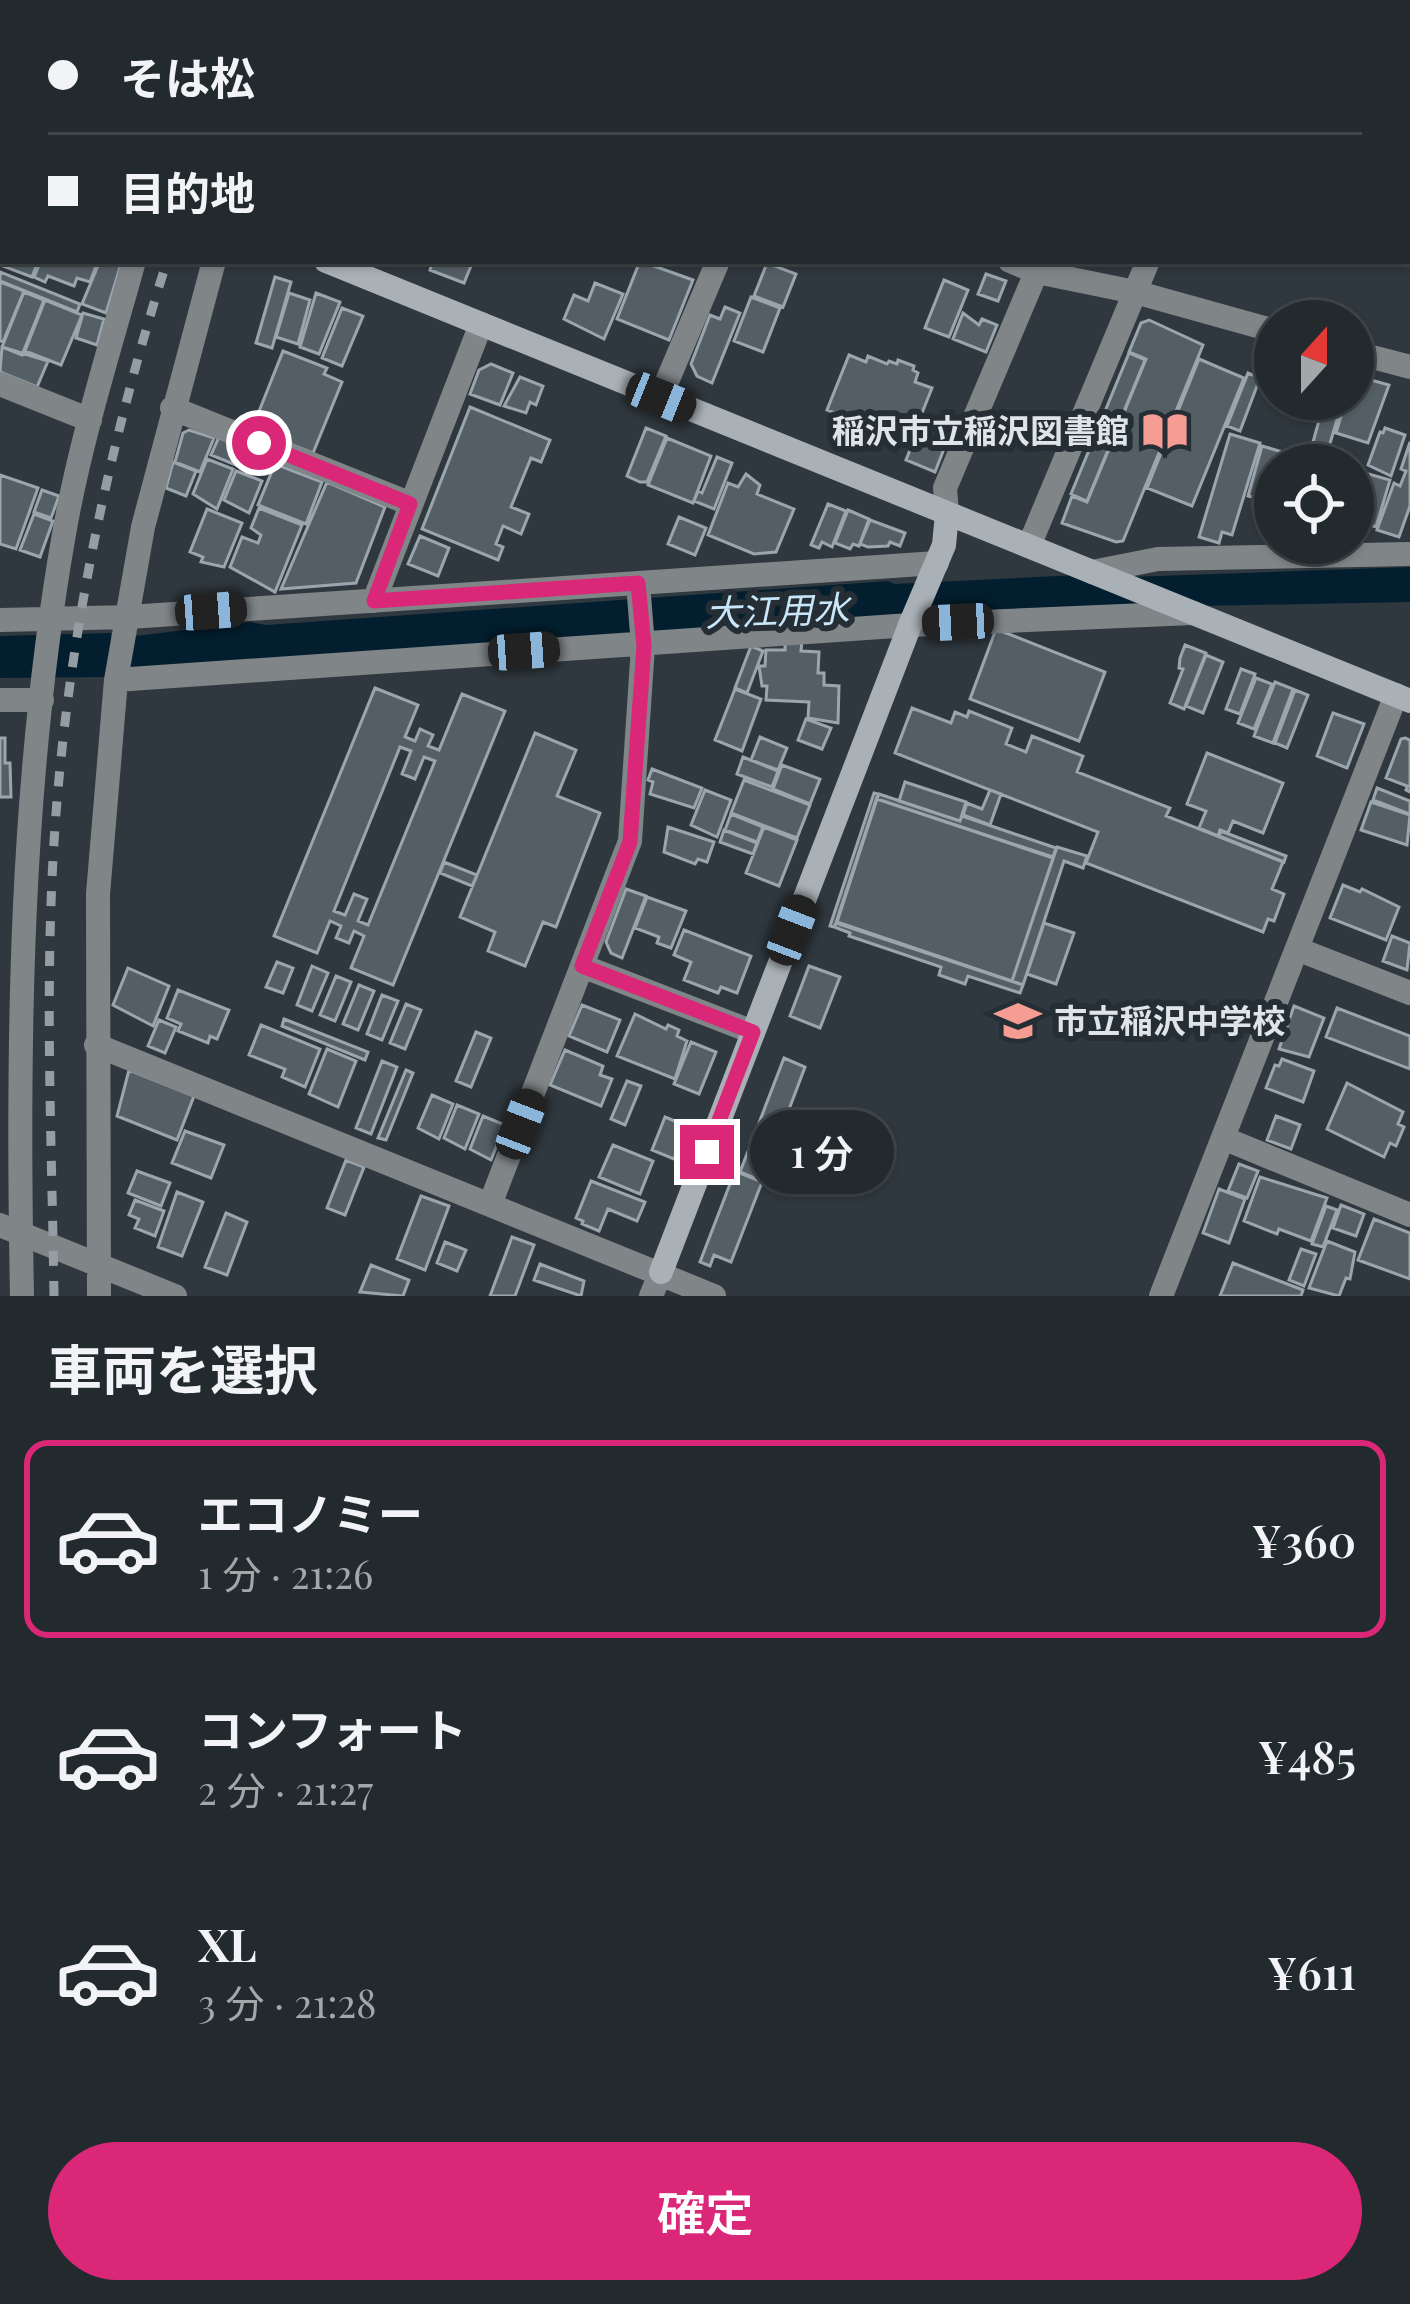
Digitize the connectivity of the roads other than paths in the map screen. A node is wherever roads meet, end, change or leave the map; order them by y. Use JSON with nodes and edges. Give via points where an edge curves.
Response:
{"nodes":[{"id":1,"x":133,"y":264,"type":"edge"},
{"id":2,"x":213,"y":264,"type":"edge"},
{"id":3,"x":333,"y":264,"type":"edge"},
{"id":4,"x":717,"y":264,"type":"edge"},
{"id":5,"x":1147,"y":264,"type":"edge"},
{"id":6,"x":1039,"y":266,"type":"edge"},
{"id":7,"x":1135,"y":292,"type":"junction"},
{"id":8,"x":482,"y":324,"type":"junction"},
{"id":9,"x":1254,"y":325,"type":"edge"},
{"id":10,"x":1374,"y":358,"type":"edge"},
{"id":11,"x":1410,"y":367,"type":"edge"},
{"id":12,"x":0,"y":384,"type":"edge"},
{"id":13,"x":661,"y":398,"type":"junction"},
{"id":14,"x":172,"y":408,"type":"junction"},
{"id":15,"x":90,"y":420,"type":"junction"},
{"id":16,"x":410,"y":504,"type":"junction"},
{"id":17,"x":946,"y":514,"type":"junction"},
{"id":18,"x":1029,"y":546,"type":"junction"},
{"id":19,"x":1410,"y":554,"type":"edge"},
{"id":20,"x":933,"y":571,"type":"junction"},
{"id":21,"x":1092,"y":572,"type":"junction"},
{"id":22,"x":639,"y":590,"type":"junction"},
{"id":23,"x":374,"y":601,"type":"junction"},
{"id":24,"x":1189,"y":610,"type":"junction"},
{"id":25,"x":0,"y":620,"type":"edge"},
{"id":26,"x":128,"y":623,"type":"junction"},
{"id":27,"x":911,"y":623,"type":"junction"},
{"id":28,"x":52,"y":625,"type":"junction"},
{"id":29,"x":643,"y":642,"type":"junction"},
{"id":30,"x":116,"y":678,"type":"junction"},
{"id":31,"x":42,"y":692,"type":"junction"},
{"id":32,"x":1403,"y":698,"type":"edge"},
{"id":33,"x":0,"y":700,"type":"edge"},
{"id":34,"x":1297,"y":949,"type":"junction"},
{"id":35,"x":582,"y":966,"type":"junction"},
{"id":36,"x":1410,"y":993,"type":"edge"},
{"id":37,"x":11,"y":1009,"type":"edge"},
{"id":38,"x":753,"y":1032,"type":"junction"},
{"id":39,"x":96,"y":1045,"type":"junction"},
{"id":40,"x":1223,"y":1138,"type":"junction"},
{"id":41,"x":491,"y":1202,"type":"junction"},
{"id":42,"x":1410,"y":1215,"type":"edge"},
{"id":43,"x":10,"y":1229,"type":"edge"},
{"id":44,"x":98,"y":1265,"type":"junction"},
{"id":45,"x":661,"y":1272,"type":"junction"},
{"id":46,"x":22,"y":1296,"type":"edge"},
{"id":47,"x":99,"y":1296,"type":"edge"},
{"id":48,"x":175,"y":1296,"type":"edge"},
{"id":49,"x":651,"y":1296,"type":"edge"},
{"id":50,"x":714,"y":1296,"type":"edge"},
{"id":51,"x":1162,"y":1296,"type":"edge"}],
"edges":[{"from":1,"to":15,"type":"street"},
{"from":2,"to":14,"type":"street"},
{"from":3,"to":8,"type":"street"},
{"from":4,"to":13,"type":"street"},
{"from":5,"to":7,"type":"street"},
{"from":6,"to":7,"type":"street"},
{"from":6,"to":17,"type":"street","via":[[945,488]]},
{"from":7,"to":9,"type":"street"},
{"from":7,"to":18,"type":"street"},
{"from":8,"to":13,"type":"street"},
{"from":8,"to":16,"type":"street"},
{"from":10,"to":11,"type":"street"},
{"from":12,"to":15,"type":"street"},
{"from":13,"to":17,"type":"street"},
{"from":14,"to":16,"type":"street"},
{"from":14,"to":26,"type":"street"},
{"from":15,"to":28,"type":"street"},
{"from":16,"to":23,"type":"street"},
{"from":17,"to":18,"type":"street"},
{"from":17,"to":20,"type":"street"},
{"from":18,"to":21,"type":"street"},
{"from":19,"to":21,"type":"street","via":[[1158,559]]},
{"from":20,"to":22,"type":"street"},
{"from":20,"to":27,"type":"street"},
{"from":21,"to":24,"type":"street"},
{"from":22,"to":23,"type":"street"},
{"from":22,"to":29,"type":"street"},
{"from":23,"to":26,"type":"street"},
{"from":24,"to":27,"type":"street"},
{"from":24,"to":32,"type":"street"},
{"from":25,"to":28,"type":"street"},
{"from":26,"to":28,"type":"street"},
{"from":26,"to":30,"type":"street"},
{"from":27,"to":29,"type":"street"},
{"from":27,"to":38,"type":"street"},
{"from":28,"to":31,"type":"street"},
{"from":29,"to":30,"type":"street"},
{"from":29,"to":35,"type":"street","via":[[630,842]]},
{"from":30,"to":39,"type":"street","via":[[98,894]]},
{"from":31,"to":33,"type":"street"},
{"from":31,"to":37,"type":"street"},
{"from":32,"to":34,"type":"street"},
{"from":34,"to":36,"type":"street"},
{"from":34,"to":40,"type":"street"},
{"from":35,"to":38,"type":"street"},
{"from":35,"to":41,"type":"street"},
{"from":37,"to":43,"type":"street"},
{"from":38,"to":45,"type":"street"},
{"from":39,"to":41,"type":"street"},
{"from":39,"to":44,"type":"street"},
{"from":40,"to":42,"type":"street"},
{"from":40,"to":51,"type":"street"},
{"from":41,"to":45,"type":"street"},
{"from":43,"to":44,"type":"street"},
{"from":43,"to":46,"type":"street"},
{"from":44,"to":47,"type":"street"},
{"from":44,"to":48,"type":"street"},
{"from":45,"to":49,"type":"street"},
{"from":45,"to":50,"type":"street"}]}
